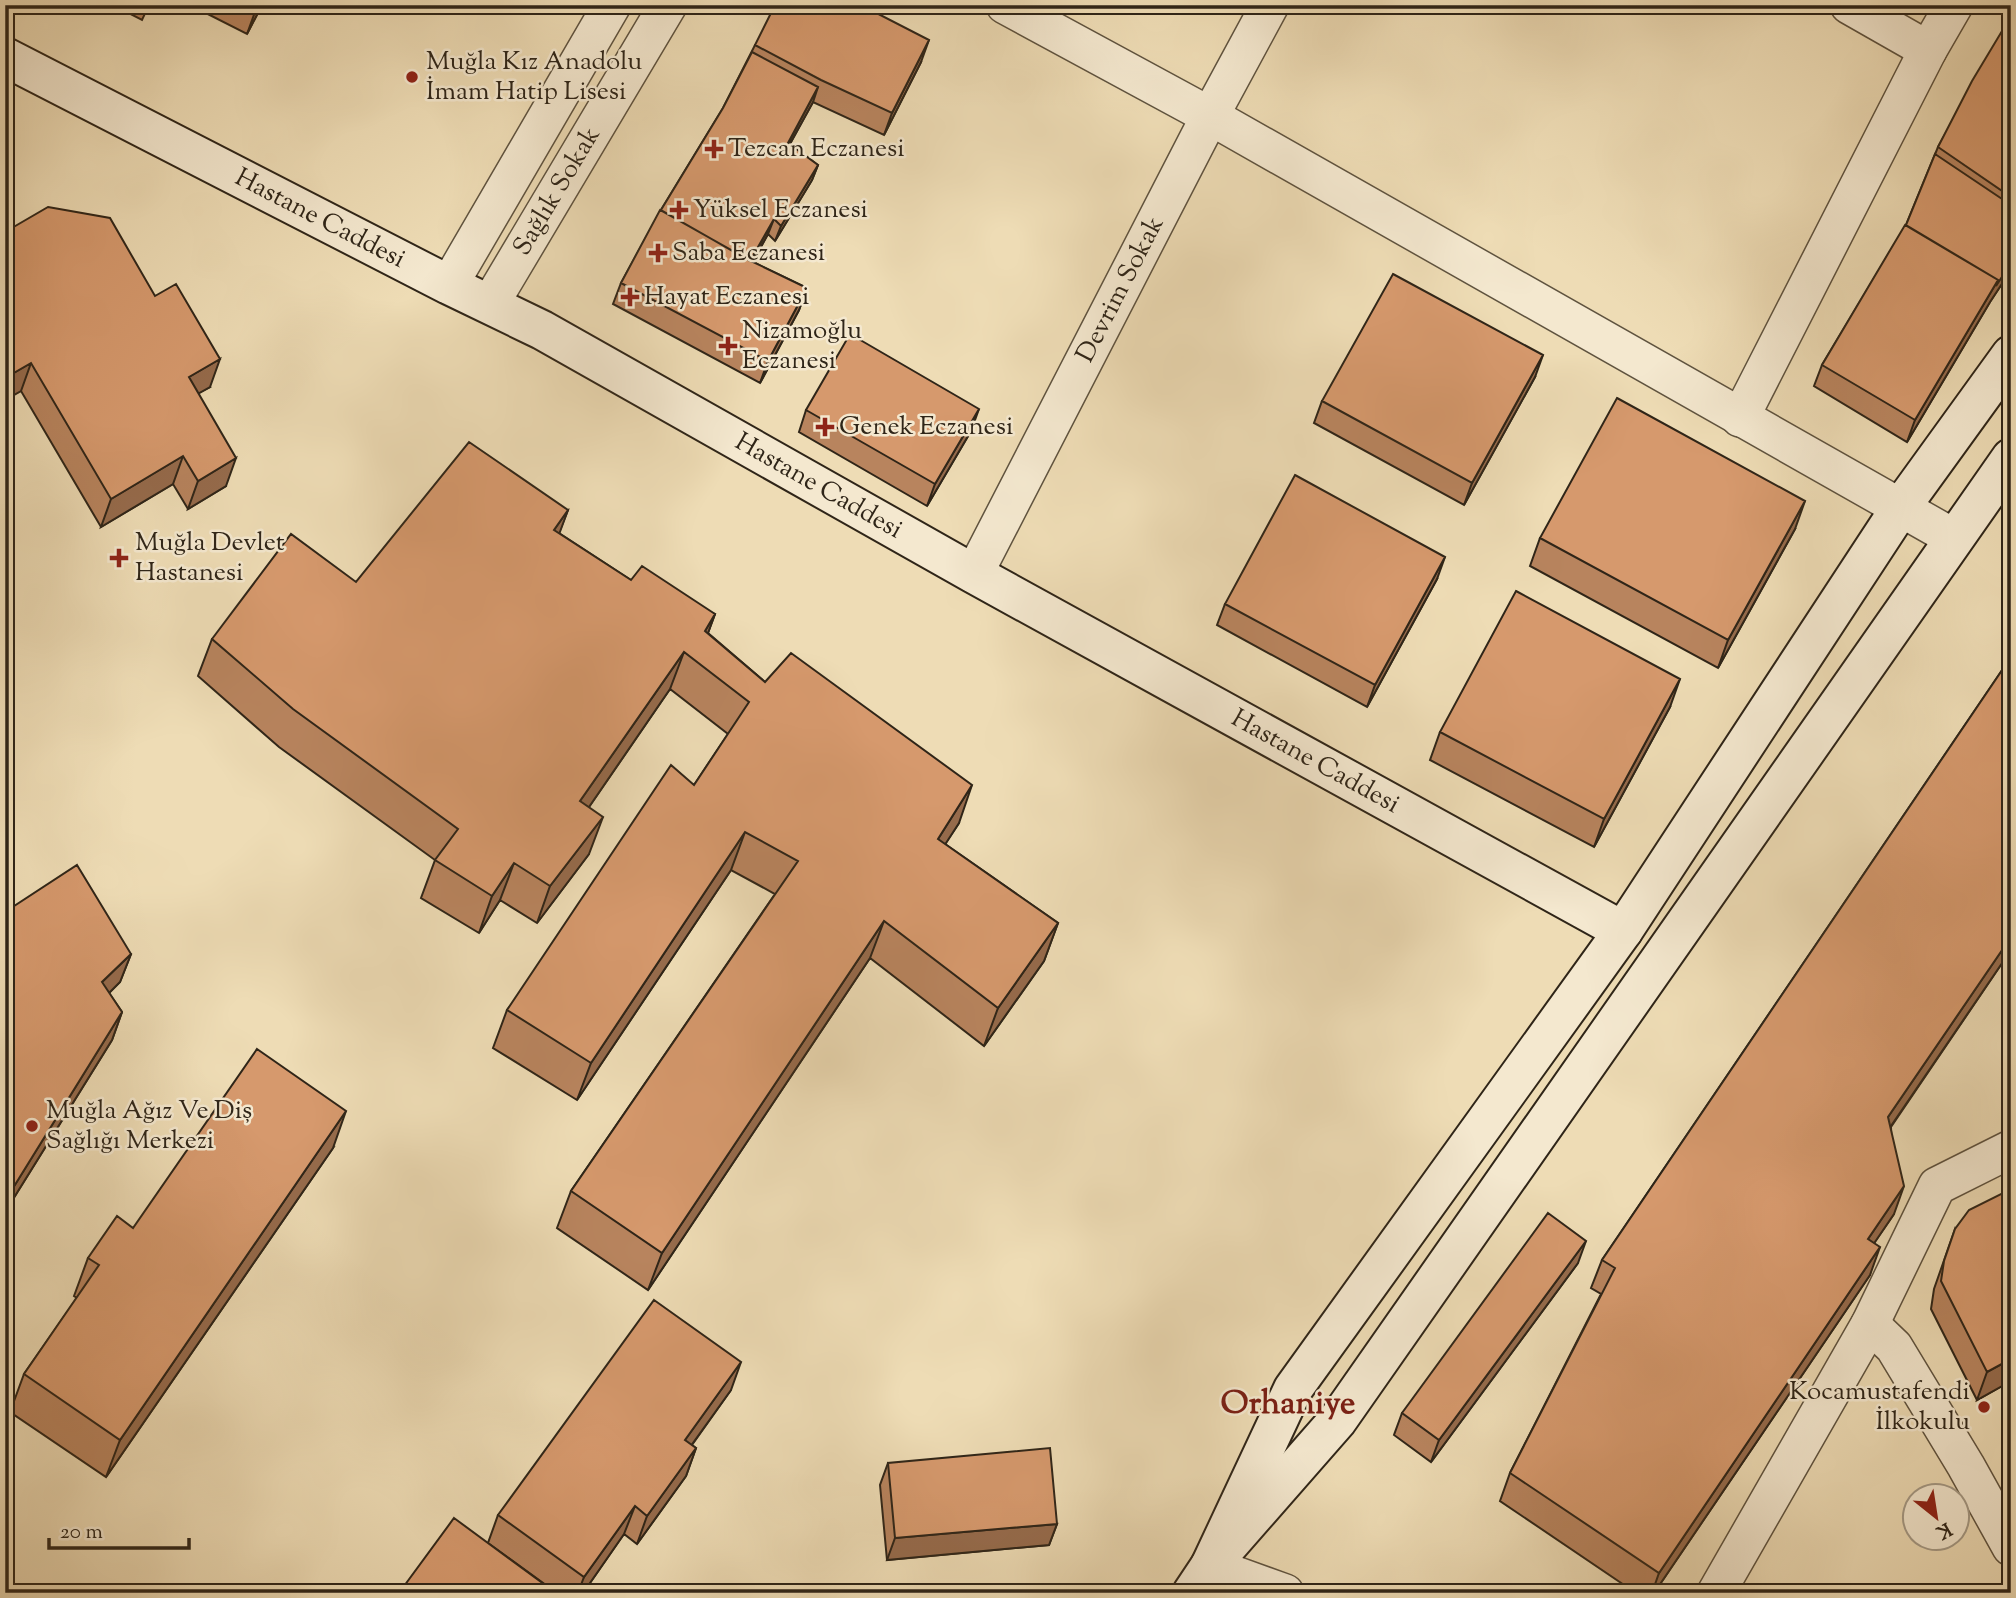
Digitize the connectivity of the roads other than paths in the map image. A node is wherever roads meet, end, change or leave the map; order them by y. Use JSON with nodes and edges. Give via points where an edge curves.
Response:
{"nodes":[{"id":1,"x":612,"y":5,"type":"edge"},
{"id":2,"x":668,"y":5,"type":"edge"},
{"id":3,"x":1005,"y":5,"type":"edge"},
{"id":4,"x":1270,"y":5,"type":"edge"},
{"id":5,"x":1849,"y":5,"type":"edge"},
{"id":6,"x":1954,"y":5,"type":"edge"},
{"id":7,"x":1928,"y":50,"type":"junction"},
{"id":8,"x":5,"y":57,"type":"edge"},
{"id":9,"x":1210,"y":116,"type":"junction"},
{"id":10,"x":449,"y":285,"type":"junction"},
{"id":11,"x":490,"y":304,"type":"junction"},
{"id":12,"x":2011,"y":355,"type":"edge"},
{"id":13,"x":1740,"y":418,"type":"junction"},
{"id":14,"x":2011,"y":458,"type":"edge"},
{"id":15,"x":1901,"y":507,"type":"junction"},
{"id":16,"x":1954,"y":538,"type":"junction"},
{"id":17,"x":974,"y":574,"type":"junction"},
{"id":18,"x":1623,"y":931,"type":"junction"},
{"id":19,"x":2011,"y":1149,"type":"edge"},
{"id":20,"x":1870,"y":1324,"type":"junction"},
{"id":21,"x":2011,"y":1548,"type":"edge"},
{"id":22,"x":1201,"y":1579,"type":"edge"},
{"id":23,"x":1286,"y":1593,"type":"edge"},
{"id":24,"x":1716,"y":1593,"type":"edge"}],
"edges":[{"from":1,"to":10,"type":"street","name":"Sağlık Sokak"},
{"from":2,"to":11,"type":"street","name":"Sağlık Sokak"},
{"from":3,"to":9,"type":"street"},
{"from":4,"to":9,"type":"street","name":"Devrim Sokak"},
{"from":5,"to":7,"type":"street"},
{"from":6,"to":7,"type":"street"},
{"from":7,"to":13,"type":"street"},
{"from":8,"to":10,"type":"main road","name":"Hastane Caddesi"},
{"from":9,"to":13,"type":"street"},
{"from":9,"to":17,"type":"street","name":"Devrim Sokak"},
{"from":10,"to":11,"type":"main road","name":"Hastane Caddesi"},
{"from":11,"to":17,"type":"main road","name":"Hastane Caddesi"},
{"from":12,"to":15,"type":"main road"},
{"from":13,"to":15,"type":"street"},
{"from":14,"to":16,"type":"main road"},
{"from":15,"to":16,"type":"street"},
{"from":15,"to":18,"type":"main road"},
{"from":16,"to":22,"type":"main road","via":[[1337,1421]]},
{"from":17,"to":18,"type":"main road","name":"Hastane Caddesi"},
{"from":18,"to":22,"type":"main road","via":[[1293,1390]]},
{"from":19,"to":20,"type":"street","via":[[1937,1186]]},
{"from":20,"to":21,"type":"street","via":[[1894,1347]]},
{"from":20,"to":24,"type":"street"},
{"from":22,"to":23,"type":"street"}]}
